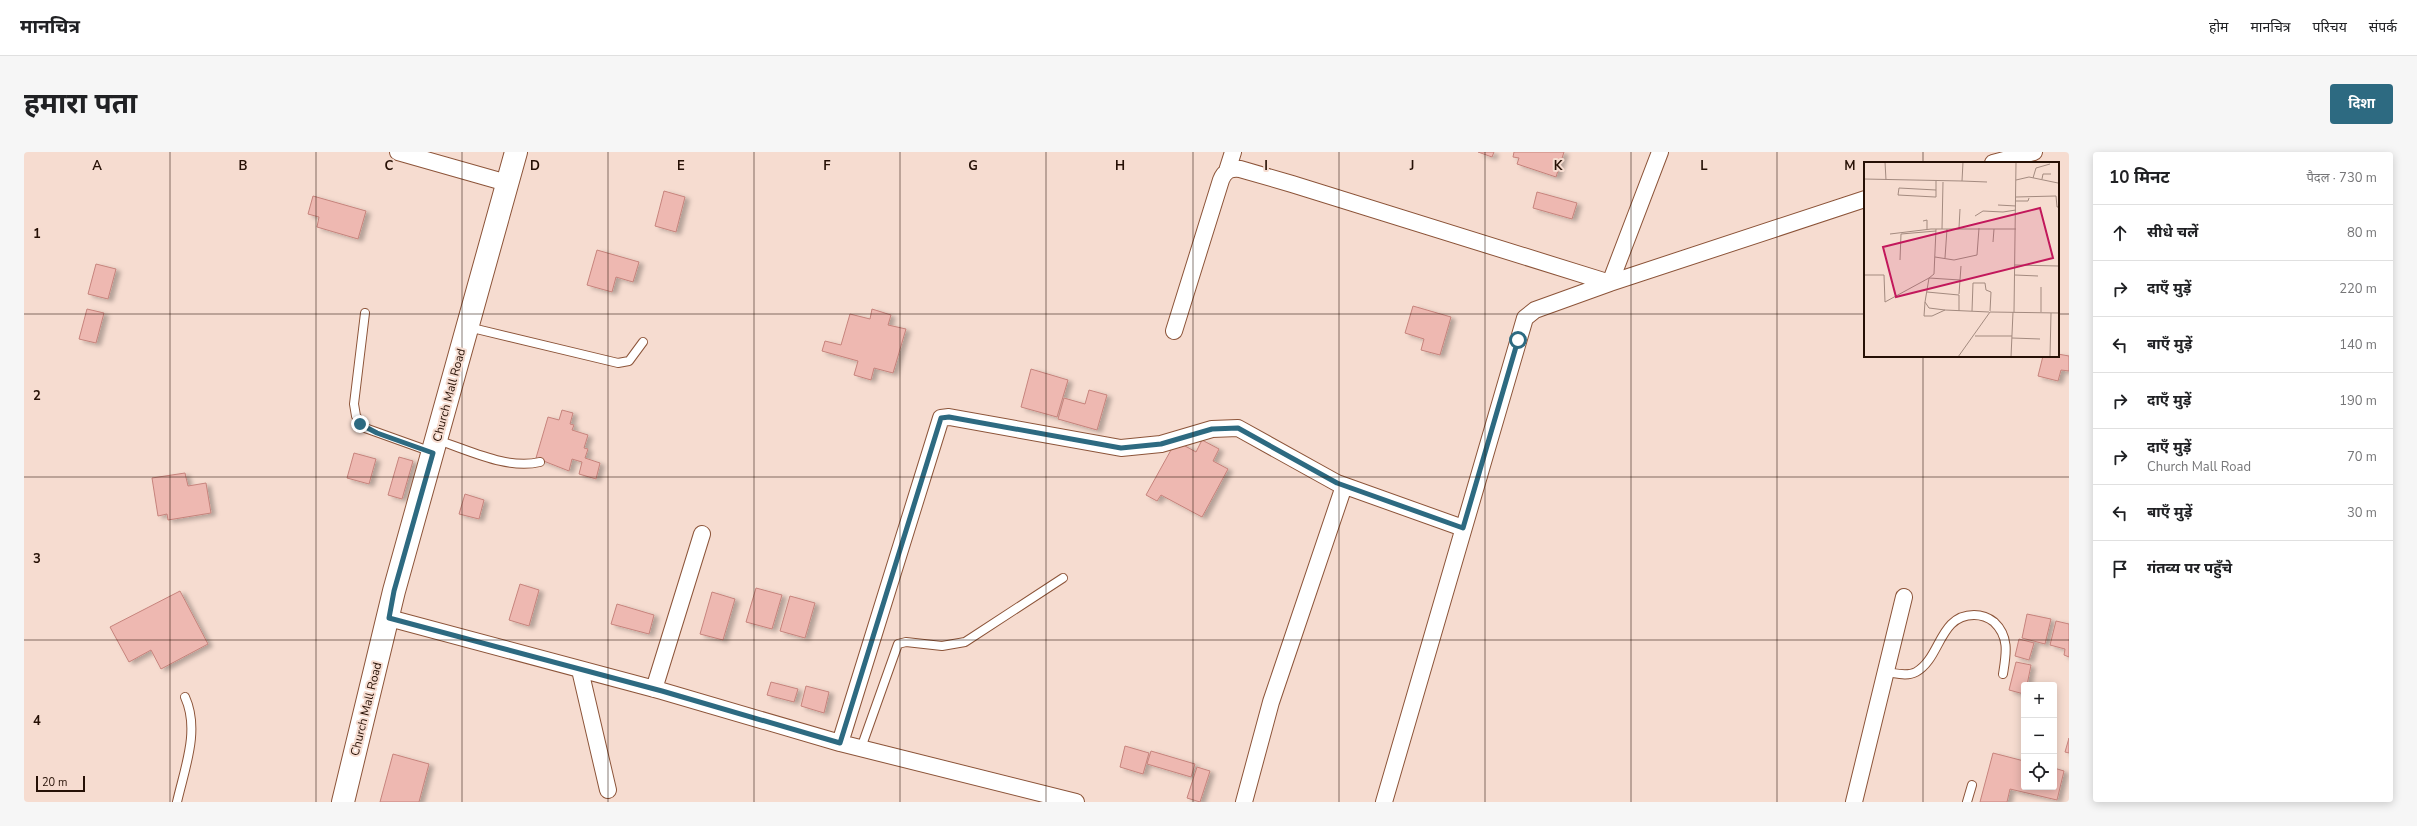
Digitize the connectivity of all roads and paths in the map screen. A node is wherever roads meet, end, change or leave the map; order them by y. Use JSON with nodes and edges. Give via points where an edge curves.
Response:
{"nodes":[{"id":1,"x":398,"y":152,"type":"edge"},
{"id":2,"x":516,"y":152,"type":"edge"},
{"id":3,"x":1232,"y":152,"type":"edge"},
{"id":4,"x":1660,"y":152,"type":"edge"},
{"id":5,"x":2034,"y":152,"type":"edge"},
{"id":6,"x":1997,"y":162,"type":"edge"},
{"id":7,"x":1227,"y":171,"type":"junction"},
{"id":8,"x":508,"y":183,"type":"junction"},
{"id":9,"x":1864,"y":199,"type":"edge"},
{"id":10,"x":1610,"y":283,"type":"junction"},
{"id":11,"x":365,"y":313,"type":"dead end"},
{"id":12,"x":467,"y":327,"type":"junction"},
{"id":13,"x":1174,"y":331,"type":"dead end"},
{"id":14,"x":643,"y":342,"type":"dead end"},
{"id":15,"x":435,"y":446,"type":"junction"},
{"id":16,"x":540,"y":462,"type":"dead end"},
{"id":17,"x":1344,"y":486,"type":"junction"},
{"id":18,"x":1463,"y":528,"type":"junction"},
{"id":19,"x":702,"y":534,"type":"dead end"},
{"id":20,"x":1063,"y":578,"type":"dead end"},
{"id":21,"x":1904,"y":597,"type":"dead end"},
{"id":22,"x":389,"y":618,"type":"junction"},
{"id":23,"x":580,"y":670,"type":"junction"},
{"id":24,"x":1885,"y":672,"type":"junction"},
{"id":25,"x":2003,"y":674,"type":"dead end"},
{"id":26,"x":654,"y":689,"type":"junction"},
{"id":27,"x":185,"y":697,"type":"dead end"},
{"id":28,"x":840,"y":743,"type":"junction"},
{"id":29,"x":860,"y":748,"type":"junction"},
{"id":30,"x":1972,"y":785,"type":"dead end"},
{"id":31,"x":608,"y":790,"type":"dead end"},
{"id":32,"x":177,"y":802,"type":"edge"},
{"id":33,"x":343,"y":802,"type":"edge"},
{"id":34,"x":1076,"y":802,"type":"edge"},
{"id":35,"x":1244,"y":802,"type":"edge"},
{"id":36,"x":1384,"y":802,"type":"edge"},
{"id":37,"x":1854,"y":802,"type":"edge"},
{"id":38,"x":1967,"y":802,"type":"edge"}],
"edges":[{"from":1,"to":8,"type":"street"},
{"from":2,"to":8,"type":"street","name":"Church Mall Road"},
{"from":3,"to":7,"type":"street"},
{"from":4,"to":10,"type":"street"},
{"from":5,"to":6,"type":"street"},
{"from":7,"to":10,"type":"street","via":[[1240,168]]},
{"from":7,"to":13,"type":"street","via":[[1221,180]]},
{"from":8,"to":12,"type":"street","name":"Church Mall Road"},
{"from":9,"to":10,"type":"street"},
{"from":10,"to":18,"type":"street","via":[[1535,310],[1525,318]]},
{"from":11,"to":15,"type":"lane","via":[[354,404],[356,416],[365,428]]},
{"from":12,"to":14,"type":"lane","via":[[618,363],[632,358]]},
{"from":12,"to":15,"type":"street","name":"Church Mall Road"},
{"from":15,"to":16,"type":"lane","via":[[518,465]]},
{"from":15,"to":22,"type":"street","name":"Church Mall Road","via":[[394,591]]},
{"from":17,"to":18,"type":"street"},
{"from":17,"to":28,"type":"street","via":[[1238,428],[1212,429],[1161,444],[1121,448],[949,417],[941,418]]},
{"from":17,"to":35,"type":"street","via":[[1271,702]]},
{"from":18,"to":36,"type":"street"},
{"from":19,"to":26,"type":"street"},
{"from":20,"to":29,"type":"lane","via":[[965,642],[942,646],[906,642],[898,644]]},
{"from":21,"to":24,"type":"street"},
{"from":22,"to":23,"type":"street"},
{"from":22,"to":33,"type":"street","name":"Church Mall Road"},
{"from":23,"to":26,"type":"street"},
{"from":23,"to":31,"type":"street"},
{"from":24,"to":25,"type":"lane","via":[[1906,675],[1916,672],[1927,663],[1953,622],[1967,615],[1978,615],[1992,621],[2004,634],[2006,651]]},
{"from":24,"to":37,"type":"street"},
{"from":26,"to":28,"type":"street"},
{"from":27,"to":32,"type":"lane","via":[[191,711],[192,734]]},
{"from":28,"to":29,"type":"street"},
{"from":29,"to":34,"type":"street"},
{"from":30,"to":38,"type":"lane"}]}
